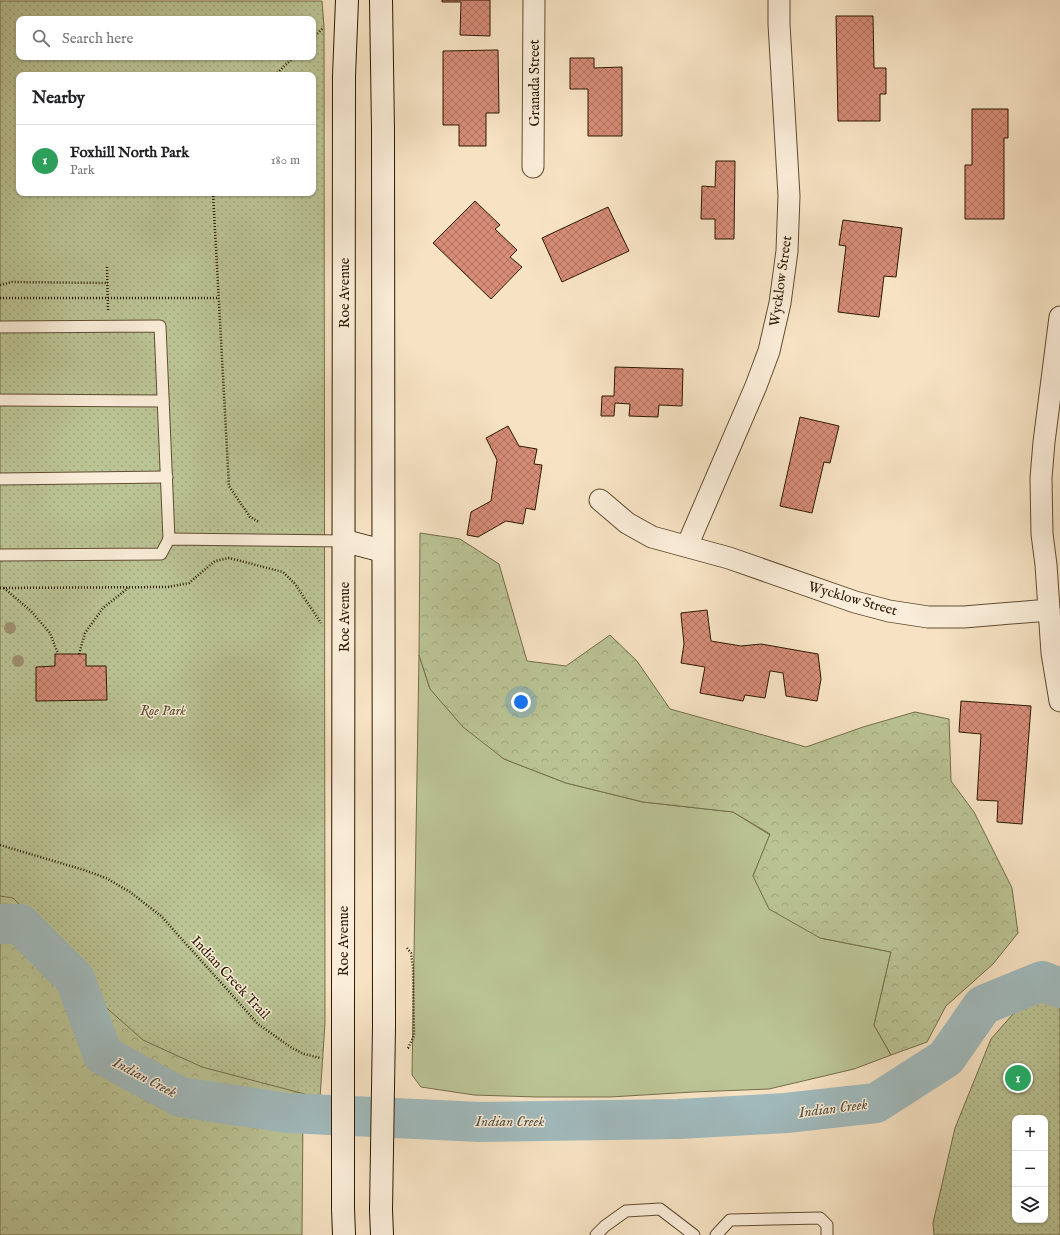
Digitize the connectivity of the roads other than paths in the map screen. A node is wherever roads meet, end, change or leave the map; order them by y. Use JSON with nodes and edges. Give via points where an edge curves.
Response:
{"nodes":[{"id":1,"x":347,"y":0,"type":"edge"},
{"id":2,"x":381,"y":0,"type":"edge"},
{"id":3,"x":534,"y":0,"type":"edge"},
{"id":4,"x":779,"y":0,"type":"edge"},
{"id":5,"x":533,"y":167,"type":"dead end"},
{"id":6,"x":1060,"y":317,"type":"edge"},
{"id":7,"x":0,"y":327,"type":"edge"},
{"id":8,"x":0,"y":400,"type":"edge"},
{"id":9,"x":163,"y":401,"type":"junction"},
{"id":10,"x":166,"y":477,"type":"junction"},
{"id":11,"x":0,"y":479,"type":"edge"},
{"id":12,"x":600,"y":500,"type":"dead end"},
{"id":13,"x":169,"y":540,"type":"junction"},
{"id":14,"x":345,"y":541,"type":"junction"},
{"id":15,"x":687,"y":546,"type":"junction"},
{"id":16,"x":383,"y":551,"type":"junction"},
{"id":17,"x":0,"y":555,"type":"edge"},
{"id":18,"x":1049,"y":610,"type":"junction"},
{"id":19,"x":1060,"y":701,"type":"edge"},
{"id":20,"x":344,"y":1235,"type":"edge"},
{"id":21,"x":382,"y":1235,"type":"edge"},
{"id":22,"x":596,"y":1235,"type":"edge"},
{"id":23,"x":694,"y":1235,"type":"edge"},
{"id":24,"x":716,"y":1235,"type":"edge"},
{"id":25,"x":827,"y":1235,"type":"edge"}],
"edges":[{"from":1,"to":14,"type":"main road","name":"Roe Avenue","via":[[344,76]]},
{"from":2,"to":16,"type":"main road"},
{"from":3,"to":5,"type":"street","name":"Granada Street"},
{"from":4,"to":15,"type":"street","name":"Wycklow Street","via":[[789,196],[787,251],[780,303],[769,351],[756,386]]},
{"from":6,"to":18,"type":"street","via":[[1041,478],[1042,534]]},
{"from":7,"to":9,"type":"lane","via":[[160,326]]},
{"from":8,"to":9,"type":"lane"},
{"from":9,"to":10,"type":"lane"},
{"from":10,"to":11,"type":"lane"},
{"from":10,"to":13,"type":"lane"},
{"from":12,"to":15,"type":"street","name":"Wycklow Street","via":[[627,523],[652,536]]},
{"from":13,"to":14,"type":"lane"},
{"from":13,"to":17,"type":"lane","via":[[161,554]]},
{"from":14,"to":16,"type":"main road"},
{"from":14,"to":20,"type":"main road","name":"Roe Avenue","bridge":true},
{"from":15,"to":18,"type":"street","name":"Wycklow Street","via":[[889,611],[928,617],[964,617]]},
{"from":16,"to":21,"type":"main road","bridge":true},
{"from":18,"to":19,"type":"street","via":[[1052,653]]},
{"from":22,"to":23,"type":"lane","via":[[626,1211],[660,1209]]},
{"from":24,"to":25,"type":"lane","via":[[730,1220],[820,1218],[826,1225]]}]}
